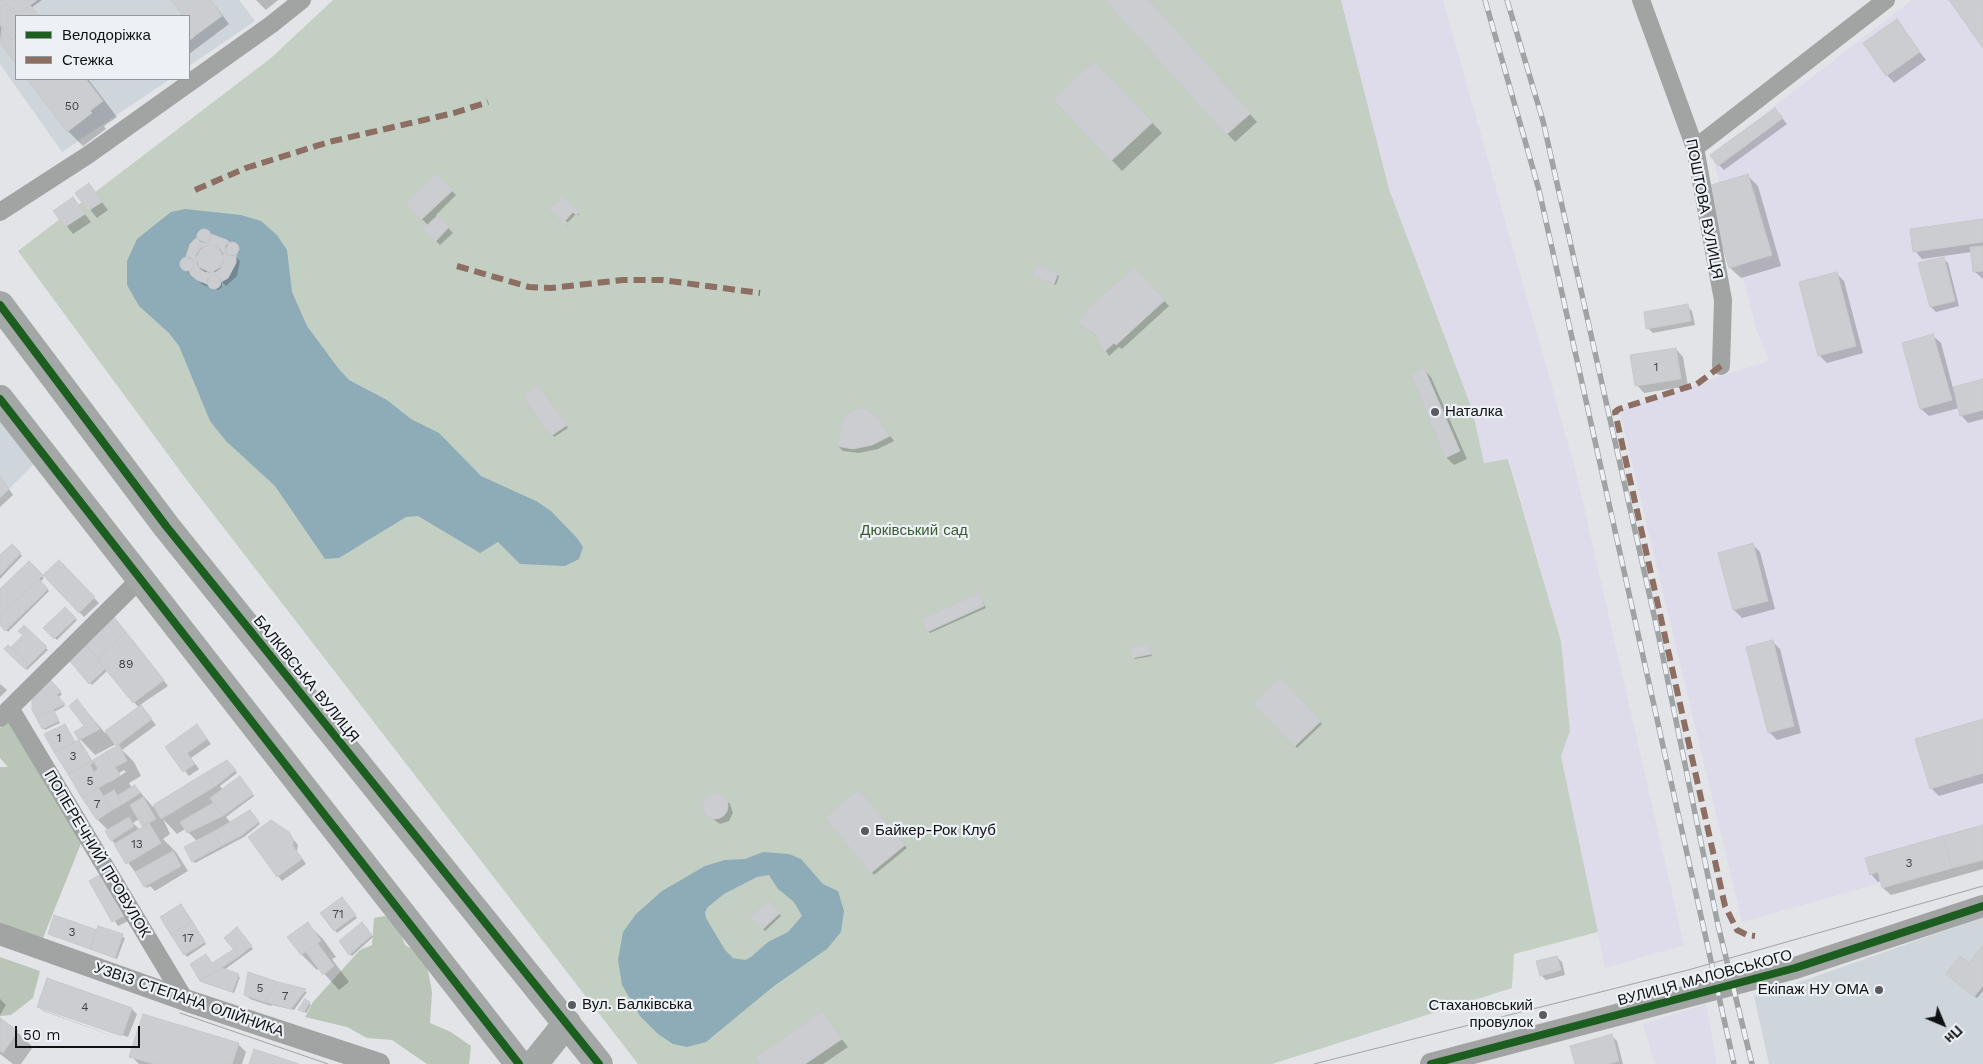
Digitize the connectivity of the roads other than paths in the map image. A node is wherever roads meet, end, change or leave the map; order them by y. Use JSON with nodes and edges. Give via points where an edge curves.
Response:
{"nodes":[{"id":1,"x":302,"y":0,"type":"edge"},
{"id":2,"x":1641,"y":0,"type":"edge"},
{"id":3,"x":1886,"y":0,"type":"edge"},
{"id":4,"x":1694,"y":148,"type":"junction"},
{"id":5,"x":0,"y":212,"type":"edge"},
{"id":6,"x":0,"y":305,"type":"edge"},
{"id":7,"x":1721,"y":366,"type":"dead end"},
{"id":8,"x":0,"y":399,"type":"edge"},
{"id":9,"x":139,"y":580,"type":"junction"},
{"id":10,"x":5,"y":713,"type":"edge"},
{"id":11,"x":1983,"y":906,"type":"edge"},
{"id":12,"x":0,"y":934,"type":"edge"},
{"id":13,"x":185,"y":1000,"type":"junction"},
{"id":14,"x":567,"y":1023,"type":"junction"},
{"id":15,"x":379,"y":1064,"type":"edge"},
{"id":16,"x":519,"y":1064,"type":"edge"},
{"id":17,"x":534,"y":1064,"type":"edge"},
{"id":18,"x":599,"y":1064,"type":"edge"},
{"id":19,"x":1431,"y":1064,"type":"edge"}],
"edges":[{"from":1,"to":5,"type":"street","via":[[88,155]]},
{"from":2,"to":4,"type":"street","name":"ПОШТОВА ВУЛИЦЯ"},
{"from":3,"to":4,"type":"street"},
{"from":4,"to":7,"type":"street","name":"ПОШТОВА ВУЛИЦЯ","via":[[1722,300]]},
{"from":6,"to":14,"type":"main road","name":"БАЛКІВСЬКА ВУЛИЦЯ","via":[[166,526]]},
{"from":8,"to":9,"type":"main road"},
{"from":9,"to":10,"type":"street"},
{"from":9,"to":16,"type":"main road"},
{"from":10,"to":13,"type":"street","name":"ПОПЕРЕЧНИЙ ПРОВУЛОК"},
{"from":11,"to":19,"type":"street","name":"ВУЛИЦЯ МАЛОВСЬКОГО","via":[[1795,968]]},
{"from":12,"to":13,"type":"street","name":"УЗВІЗ СТЕПАНА ОЛІЙНИКА"},
{"from":13,"to":15,"type":"street","name":"УЗВІЗ СТЕПАНА ОЛІЙНИКА"},
{"from":14,"to":17,"type":"main road"},
{"from":14,"to":18,"type":"main road","name":"БАЛКІВСЬКА ВУЛИЦЯ"}]}
